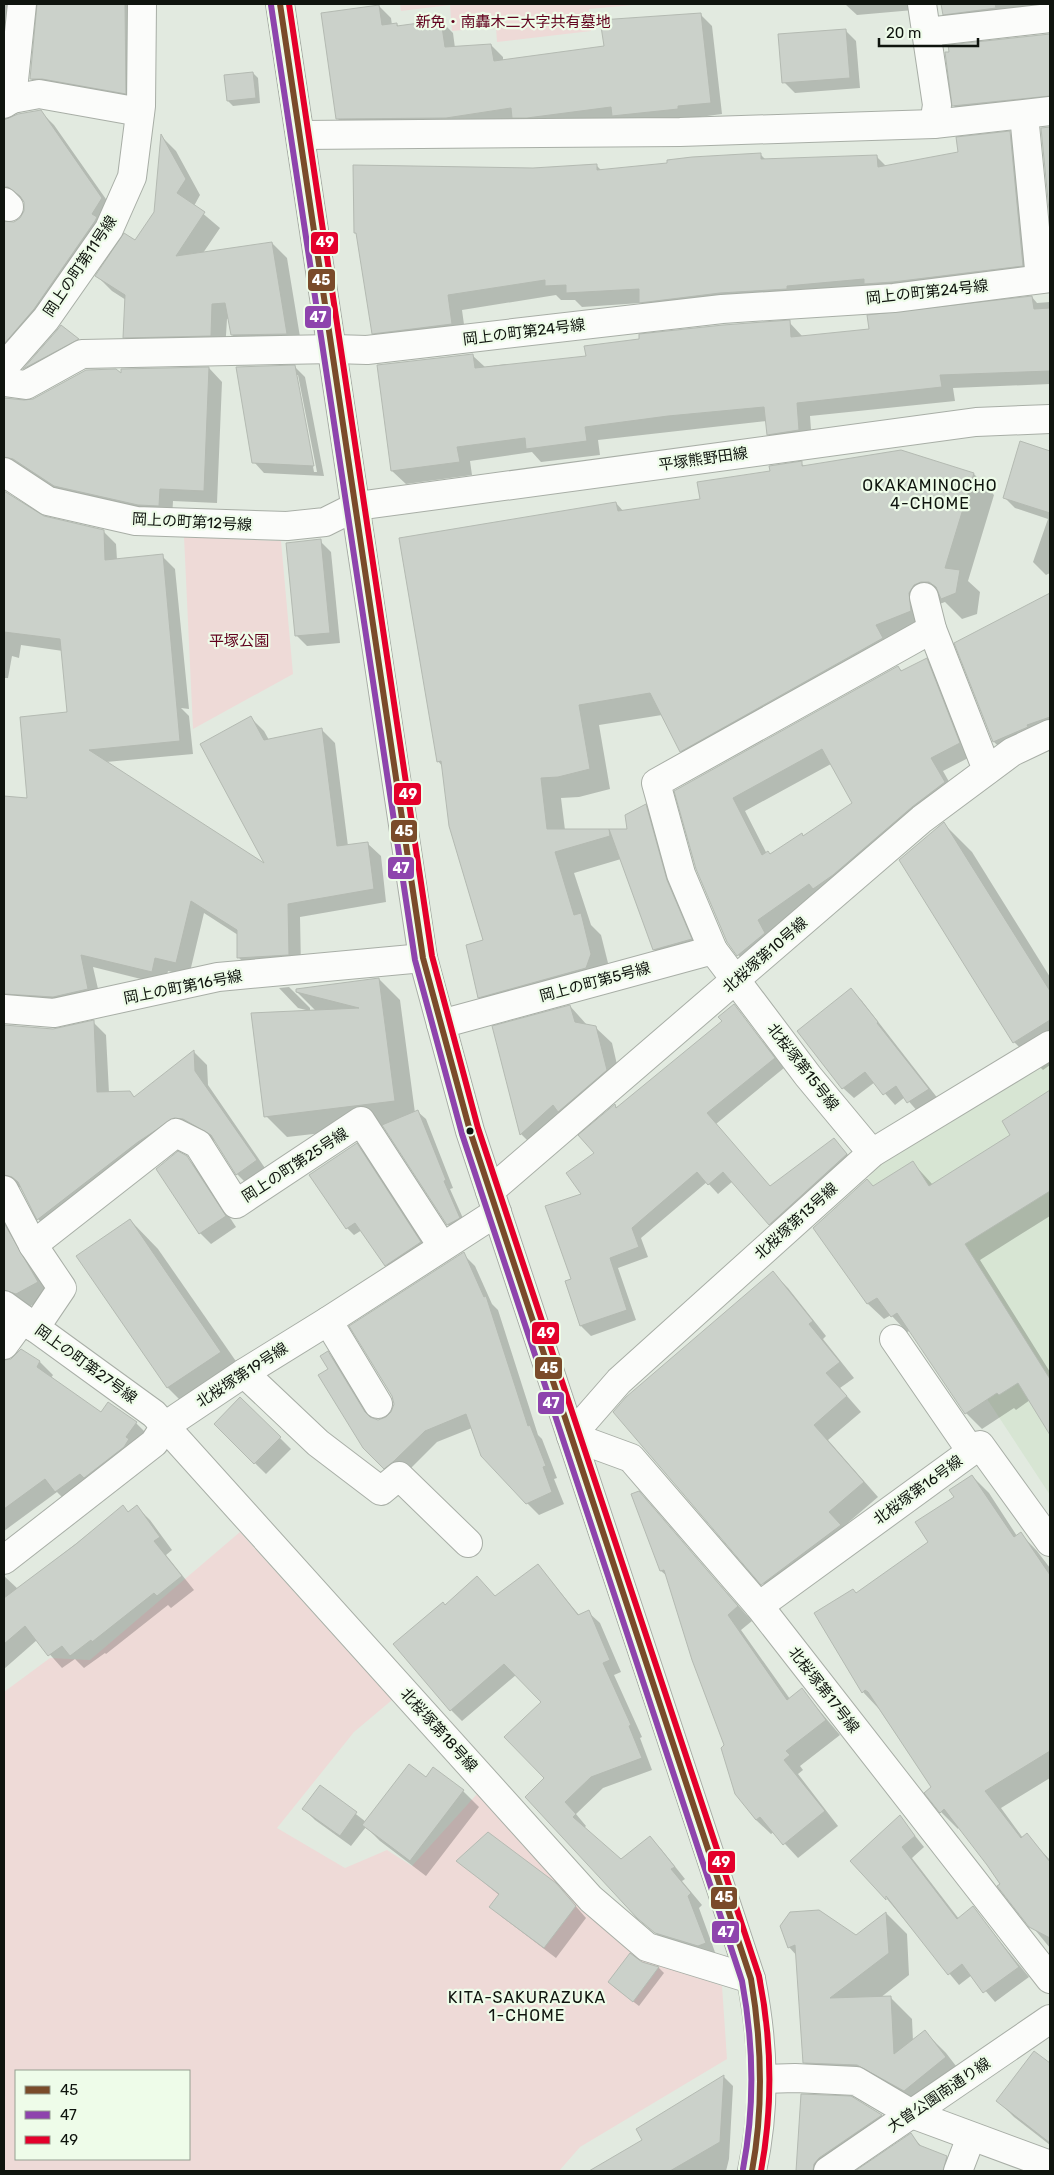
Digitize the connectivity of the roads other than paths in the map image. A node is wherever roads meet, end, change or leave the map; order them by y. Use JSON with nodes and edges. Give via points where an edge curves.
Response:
{"nodes":[{"id":1,"x":22,"y":4,"type":"edge"},
{"id":2,"x":142,"y":4,"type":"edge"},
{"id":3,"x":280,"y":4,"type":"edge"},
{"id":4,"x":922,"y":4,"type":"edge"},
{"id":5,"x":1050,"y":18,"type":"edge"},
{"id":6,"x":927,"y":32,"type":"junction"},
{"id":7,"x":8,"y":101,"type":"edge"},
{"id":8,"x":140,"y":112,"type":"junction"},
{"id":9,"x":1037,"y":113,"type":"edge"},
{"id":10,"x":934,"y":124,"type":"junction"},
{"id":11,"x":301,"y":135,"type":"junction"},
{"id":12,"x":1045,"y":278,"type":"edge"},
{"id":13,"x":334,"y":349,"type":"junction"},
{"id":14,"x":4,"y":366,"type":"edge"},
{"id":15,"x":4,"y":382,"type":"edge"},
{"id":16,"x":1050,"y":419,"type":"edge"},
{"id":17,"x":4,"y":472,"type":"edge"},
{"id":18,"x":357,"y":506,"type":"junction"},
{"id":19,"x":924,"y":597,"type":"dead end"},
{"id":20,"x":932,"y":629,"type":"junction"},
{"id":21,"x":1050,"y":734,"type":"edge"},
{"id":22,"x":987,"y":770,"type":"junction"},
{"id":23,"x":713,"y":950,"type":"junction"},
{"id":24,"x":423,"y":958,"type":"junction"},
{"id":25,"x":736,"y":980,"type":"junction"},
{"id":26,"x":4,"y":1009,"type":"edge"},
{"id":27,"x":441,"y":1024,"type":"junction"},
{"id":28,"x":1050,"y":1045,"type":"edge"},
{"id":29,"x":872,"y":1153,"type":"junction"},
{"id":30,"x":4,"y":1190,"type":"edge"},
{"id":31,"x":494,"y":1201,"type":"junction"},
{"id":32,"x":33,"y":1245,"type":"junction"},
{"id":33,"x":442,"y":1246,"type":"junction"},
{"id":34,"x":21,"y":1317,"type":"edge"},
{"id":35,"x":328,"y":1321,"type":"junction"},
{"id":36,"x":894,"y":1339,"type":"dead end"},
{"id":37,"x":4,"y":1345,"type":"edge"},
{"id":38,"x":244,"y":1372,"type":"junction"},
{"id":39,"x":378,"y":1404,"type":"dead end"},
{"id":40,"x":165,"y":1426,"type":"junction"},
{"id":41,"x":571,"y":1436,"type":"junction"},
{"id":42,"x":971,"y":1451,"type":"junction"},
{"id":43,"x":1050,"y":1542,"type":"edge"},
{"id":44,"x":468,"y":1543,"type":"dead end"},
{"id":45,"x":4,"y":1560,"type":"edge"},
{"id":46,"x":759,"y":1606,"type":"junction"},
{"id":47,"x":751,"y":1979,"type":"junction"},
{"id":48,"x":1050,"y":1979,"type":"edge"},
{"id":49,"x":1050,"y":2019,"type":"edge"},
{"id":50,"x":764,"y":2079,"type":"junction"},
{"id":51,"x":912,"y":2114,"type":"junction"},
{"id":52,"x":971,"y":2137,"type":"junction"},
{"id":53,"x":1050,"y":2165,"type":"edge"},
{"id":54,"x":752,"y":2171,"type":"edge"},
{"id":55,"x":828,"y":2171,"type":"edge"},
{"id":56,"x":958,"y":2171,"type":"edge"}],
"edges":[{"from":1,"to":7,"type":"main road"},
{"from":2,"to":8,"type":"main road","name":"岡上の町第11号線"},
{"from":3,"to":11,"type":"main road"},
{"from":4,"to":6,"type":"main road"},
{"from":5,"to":6,"type":"main road"},
{"from":6,"to":10,"type":"main road","via":[[936,105]]},
{"from":7,"to":8,"type":"main road","via":[[39,94]]},
{"from":8,"to":14,"type":"main road","name":"岡上の町第11号線","via":[[132,178],[109,229],[46,319]]},
{"from":9,"to":10,"type":"main road"},
{"from":9,"to":12,"type":"main road"},
{"from":10,"to":11,"type":"main road","via":[[680,132]]},
{"from":11,"to":13,"type":"main road"},
{"from":12,"to":13,"type":"main road","name":"岡上の町第24号線","via":[[894,298],[722,309],[367,350]]},
{"from":13,"to":15,"type":"main road","name":"岡上の町第24号線","via":[[82,354],[26,385]]},
{"from":13,"to":18,"type":"main road"},
{"from":16,"to":18,"type":"main road","name":"平塚熊野田線","via":[[976,422]]},
{"from":17,"to":18,"type":"main road","name":"岡上の町第12号線","via":[[48,501],[136,521],[287,526],[325,522]]},
{"from":18,"to":24,"type":"main road"},
{"from":19,"to":20,"type":"main road"},
{"from":20,"to":22,"type":"main road"},
{"from":20,"to":23,"type":"main road","via":[[656,783],[681,874]]},
{"from":21,"to":22,"type":"main road","name":"北桜塚第10号線","via":[[1012,752]]},
{"from":22,"to":25,"type":"main road","name":"北桜塚第10号線","via":[[922,819]]},
{"from":23,"to":25,"type":"main road"},
{"from":23,"to":27,"type":"main road","name":"岡上の町第5号線"},
{"from":24,"to":26,"type":"main road","name":"岡上の町第16号線","via":[[218,977],[54,1013]]},
{"from":24,"to":27,"type":"main road"},
{"from":25,"to":29,"type":"main road","name":"北桜塚第15号線","via":[[808,1076]]},
{"from":25,"to":31,"type":"main road","name":"北桜塚第10号線"},
{"from":27,"to":31,"type":"main road","via":[[470,1131]]},
{"from":28,"to":29,"type":"main road","name":"北桜塚第13号線"},
{"from":29,"to":41,"type":"main road","name":"北桜塚第13号線","via":[[619,1381]]},
{"from":30,"to":32,"type":"main road"},
{"from":31,"to":33,"type":"main road","name":"北桜塚第19号線"},
{"from":31,"to":41,"type":"main road"},
{"from":32,"to":33,"type":"main road","name":"岡上の町第25号線","via":[[176,1133],[198,1144],[236,1204],[360,1122]]},
{"from":32,"to":34,"type":"main road","via":[[62,1288]]},
{"from":33,"to":35,"type":"main road","name":"北桜塚第19号線"},
{"from":34,"to":37,"type":"main road"},
{"from":34,"to":40,"type":"main road","name":"岡上の町第27号線","via":[[154,1414]]},
{"from":35,"to":38,"type":"main road","name":"北桜塚第19号線"},
{"from":35,"to":39,"type":"main road"},
{"from":36,"to":42,"type":"main road"},
{"from":38,"to":40,"type":"main road","name":"北桜塚第19号線"},
{"from":38,"to":44,"type":"main road","via":[[318,1443],[381,1491],[399,1476]]},
{"from":40,"to":45,"type":"main road","name":"北桜塚第19号線","via":[[154,1443]]},
{"from":40,"to":47,"type":"main road","name":"北桜塚第18号線","via":[[591,1899],[648,1947]]},
{"from":41,"to":46,"type":"main road","name":"北桜塚第17号線","via":[[632,1458]]},
{"from":41,"to":47,"type":"main road"},
{"from":42,"to":43,"type":"main road","name":"北桜塚第16号線","via":[[980,1445]]},
{"from":42,"to":46,"type":"main road","name":"北桜塚第16号線"},
{"from":46,"to":48,"type":"main road","name":"北桜塚第17号線"},
{"from":47,"to":50,"type":"main road","via":[[760,2026]]},
{"from":49,"to":51,"type":"main road","name":"大曽公園南通り線"},
{"from":50,"to":51,"type":"main road","via":[[856,2080]]},
{"from":50,"to":54,"type":"main road","via":[[759,2140]]},
{"from":51,"to":52,"type":"main road"},
{"from":51,"to":55,"type":"main road","name":"大曽公園南通り線"},
{"from":52,"to":53,"type":"main road"},
{"from":52,"to":56,"type":"main road"}]}
